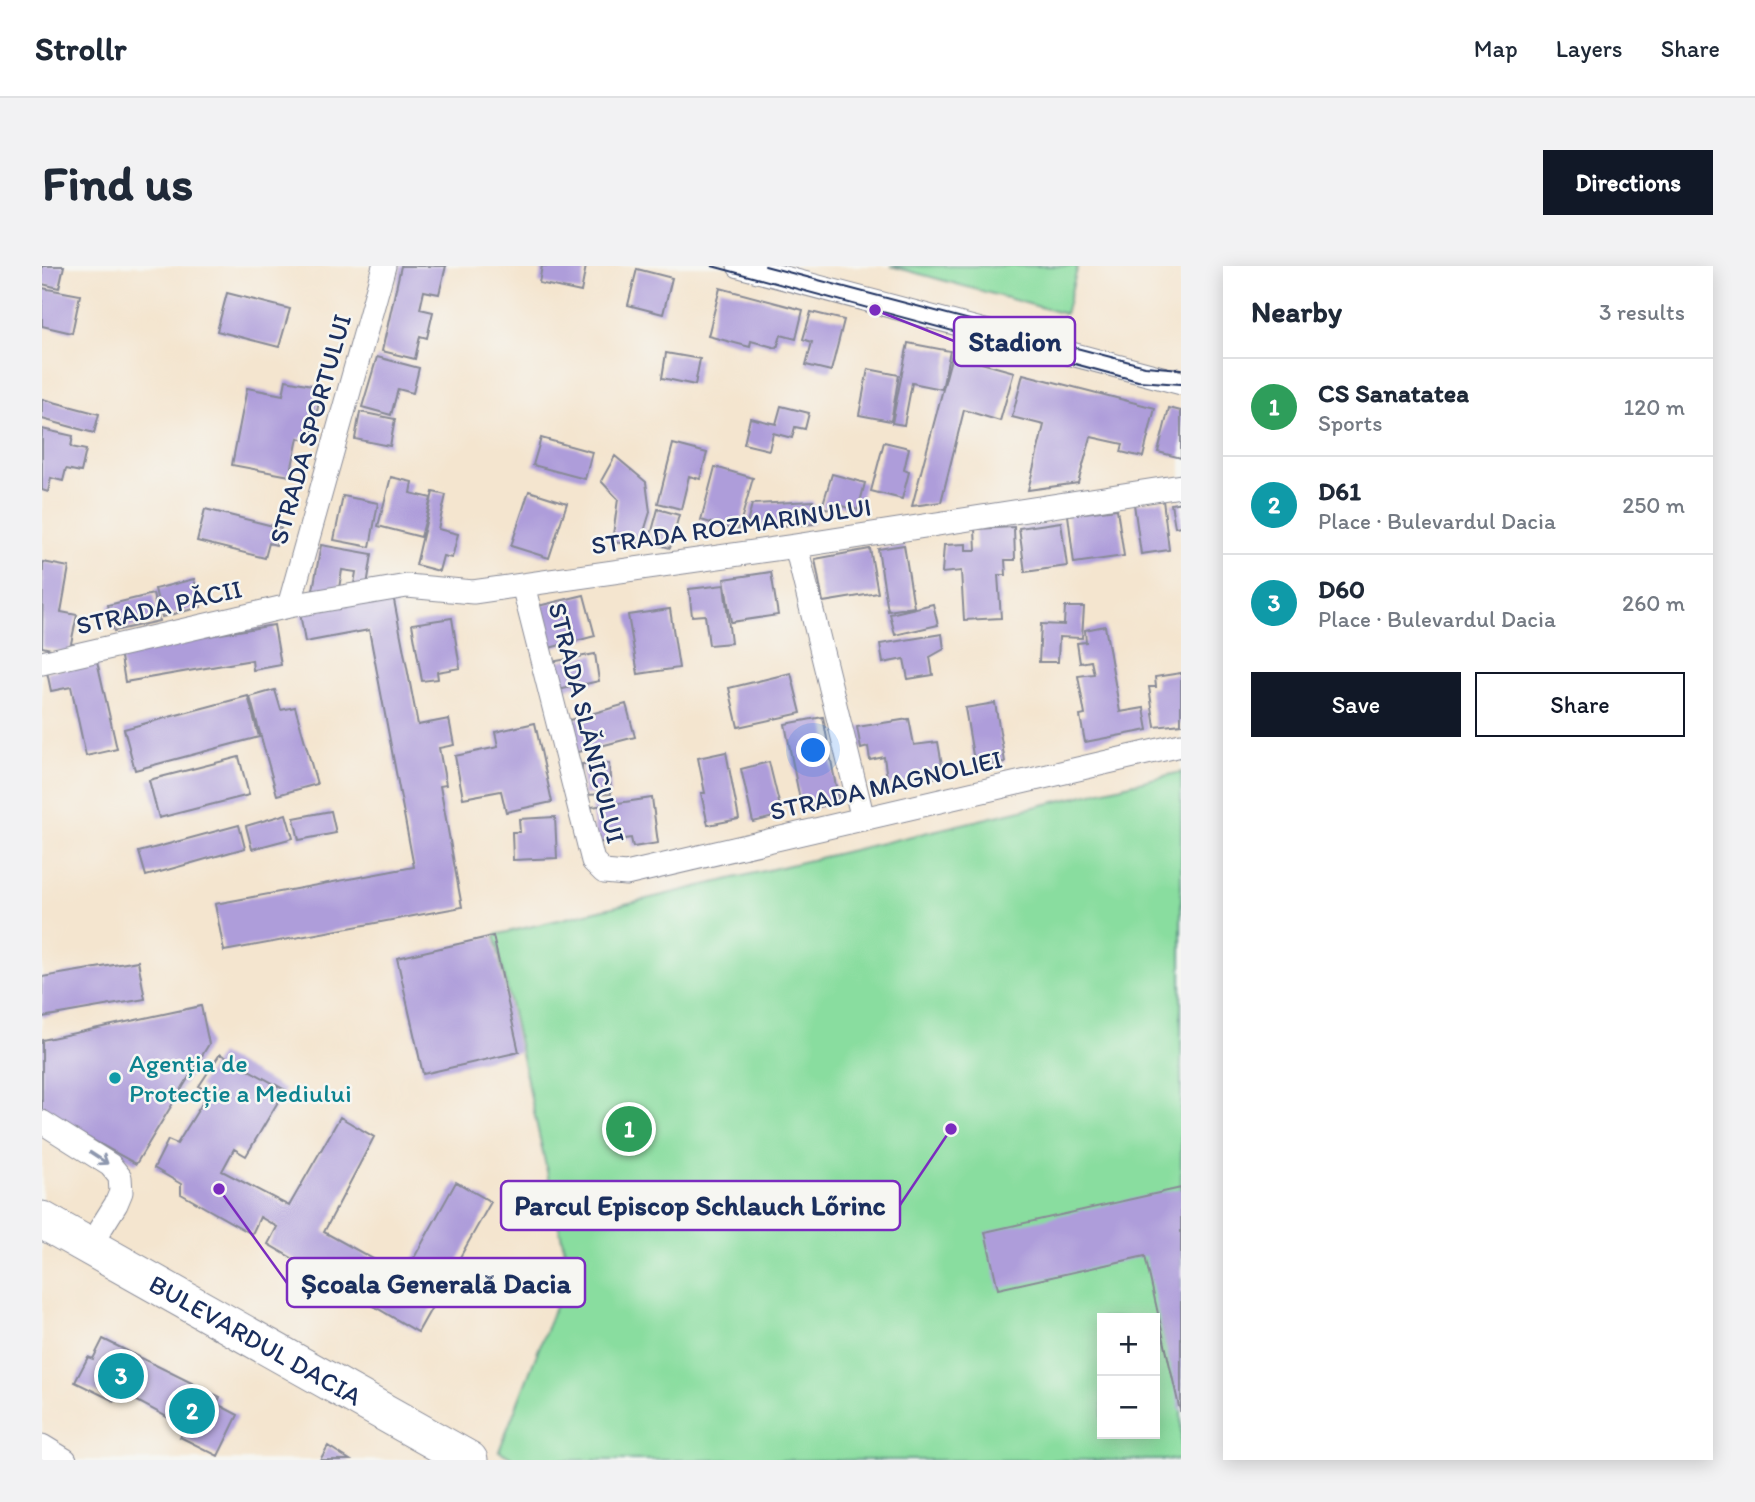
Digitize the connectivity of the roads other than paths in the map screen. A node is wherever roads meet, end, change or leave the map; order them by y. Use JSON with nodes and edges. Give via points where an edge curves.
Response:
{"nodes":[{"id":1,"x":384,"y":266,"type":"edge"},
{"id":2,"x":739,"y":266,"type":"edge"},
{"id":3,"x":1142,"y":372,"type":"junction"},
{"id":4,"x":1181,"y":376,"type":"edge"},
{"id":5,"x":1181,"y":383,"type":"edge"},
{"id":6,"x":1181,"y":486,"type":"edge"},
{"id":7,"x":796,"y":546,"type":"junction"},
{"id":8,"x":523,"y":585,"type":"junction"},
{"id":9,"x":289,"y":606,"type":"junction"},
{"id":10,"x":42,"y":663,"type":"edge"},
{"id":11,"x":1181,"y":745,"type":"edge"},
{"id":12,"x":863,"y":819,"type":"junction"},
{"id":13,"x":604,"y":873,"type":"joint"},
{"id":14,"x":42,"y":1122,"type":"edge"},
{"id":15,"x":42,"y":1220,"type":"edge"},
{"id":16,"x":89,"y":1247,"type":"junction"},
{"id":17,"x":42,"y":1446,"type":"edge"},
{"id":18,"x":65,"y":1460,"type":"edge"},
{"id":19,"x":469,"y":1460,"type":"edge"}],
"edges":[{"from":1,"to":9,"type":"street","name":"STRADA SPORTULUI"},
{"from":2,"to":3,"type":"street"},
{"from":3,"to":4,"type":"street"},
{"from":3,"to":5,"type":"street"},
{"from":6,"to":7,"type":"street","name":"STRADA ROZMARINULUI"},
{"from":7,"to":8,"type":"street","name":"STRADA ROZMARINULUI"},
{"from":7,"to":12,"type":"street"},
{"from":8,"to":9,"type":"street","name":"STRADA ROZMARINULUI","via":[[473,592],[407,586]]},
{"from":8,"to":13,"type":"street","name":"STRADA SLĂNICULUI","via":[[593,861]]},
{"from":9,"to":10,"type":"street","name":"STRADA PĂCII"},
{"from":11,"to":12,"type":"street","name":"STRADA MAGNOLIEI"},
{"from":12,"to":13,"type":"street","name":"STRADA MAGNOLIEI","via":[[626,874]]},
{"from":14,"to":16,"type":"street","one_way":true,"via":[[110,1165],[120,1177],[116,1204]]},
{"from":15,"to":16,"type":"main road","name":"BULEVARDUL DACIA"},
{"from":16,"to":19,"type":"main road","name":"BULEVARDUL DACIA"},
{"from":17,"to":18,"type":"street"}]}
